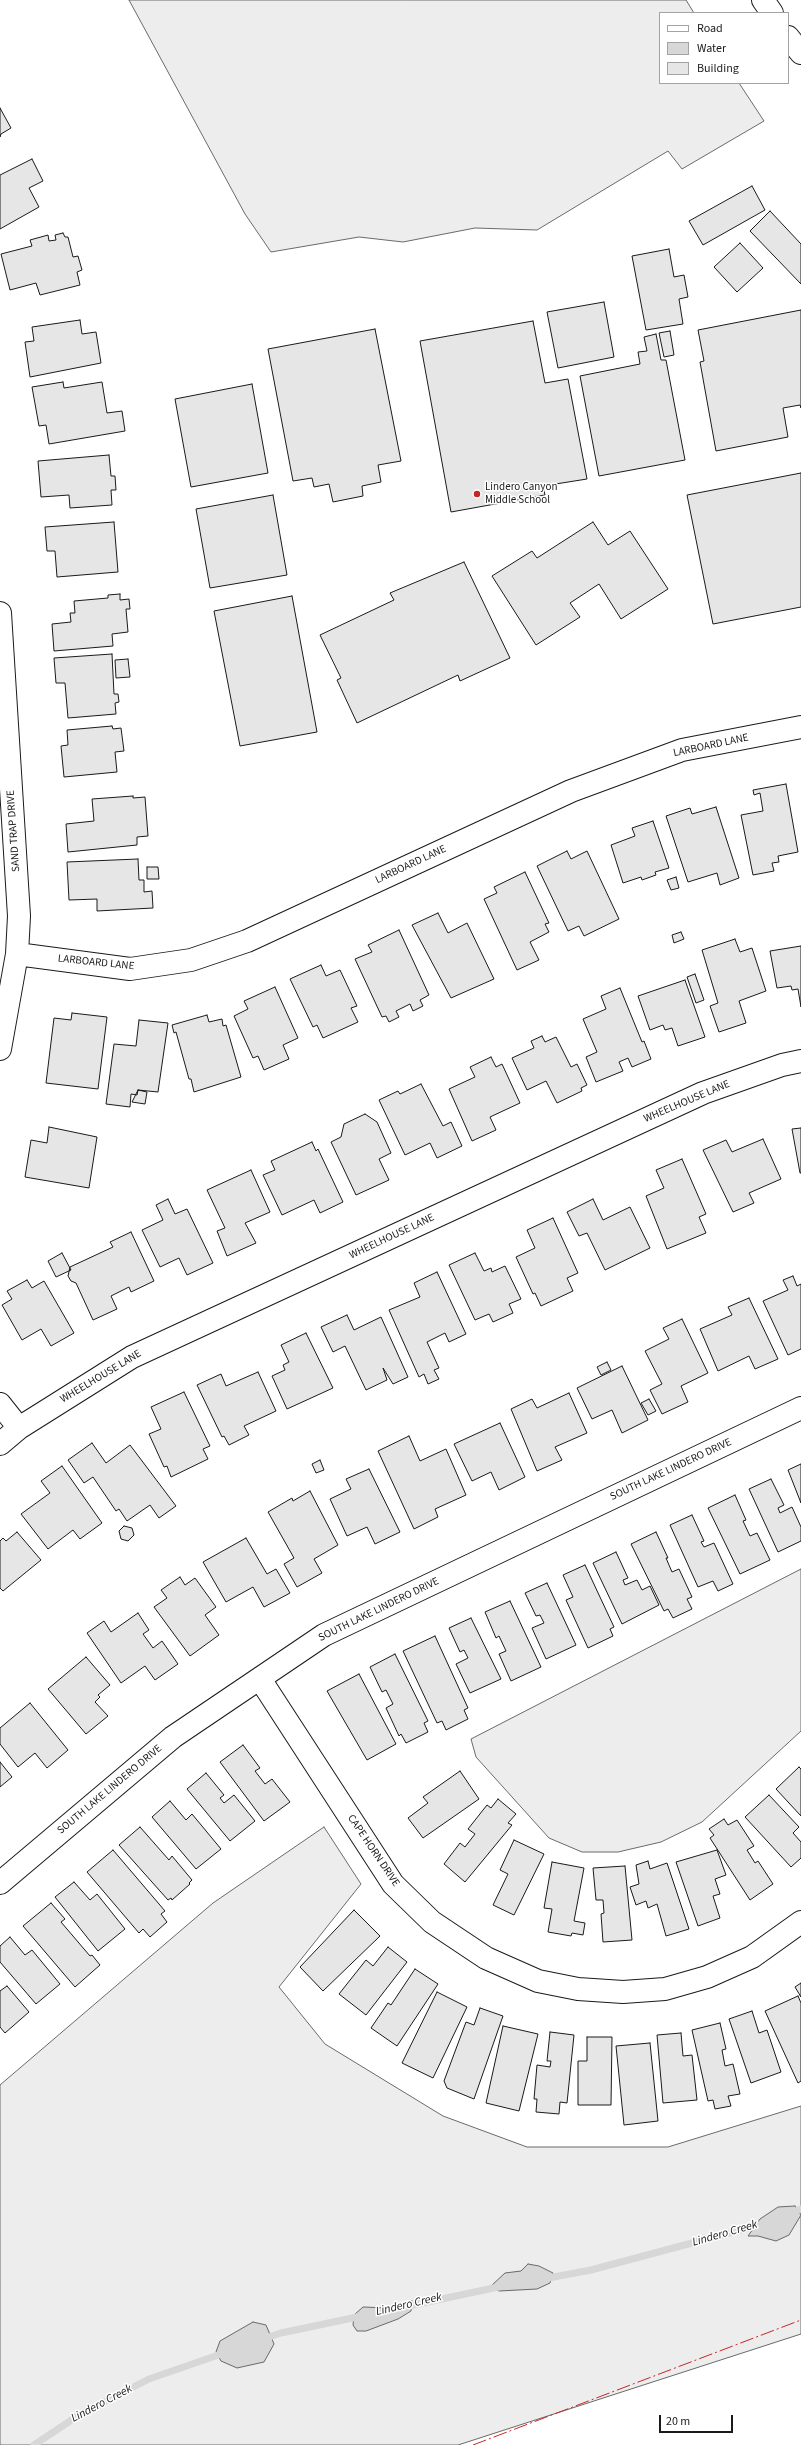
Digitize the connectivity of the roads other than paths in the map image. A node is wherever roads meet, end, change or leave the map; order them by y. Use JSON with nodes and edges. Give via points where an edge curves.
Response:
{"nodes":[{"id":1,"x":763,"y":0,"type":"edge"},
{"id":2,"x":771,"y":12,"type":"edge"},
{"id":3,"x":789,"y":38,"type":"edge"},
{"id":4,"x":801,"y":53,"type":"edge"},
{"id":5,"x":0,"y":613,"type":"edge"},
{"id":6,"x":801,"y":728,"type":"edge"},
{"id":7,"x":17,"y":954,"type":"junction"},
{"id":8,"x":0,"y":1049,"type":"edge"},
{"id":9,"x":801,"y":1061,"type":"edge"},
{"id":10,"x":0,"y":1404,"type":"edge"},
{"id":11,"x":801,"y":1408,"type":"edge"},
{"id":12,"x":19,"y":1428,"type":"junction"},
{"id":13,"x":0,"y":1444,"type":"edge"},
{"id":14,"x":260,"y":1679,"type":"junction"},
{"id":15,"x":0,"y":1883,"type":"edge"},
{"id":16,"x":801,"y":1922,"type":"edge"}],
"edges":[{"from":1,"to":2,"type":"street"},
{"from":3,"to":4,"type":"street"},
{"from":5,"to":7,"type":"street","name":"SAND TRAP DRIVE","via":[[19,916]]},
{"from":6,"to":7,"type":"street","name":"LARBOARD LANE","via":[[682,750],[570,791],[247,941],[191,960],[130,968]]},
{"from":7,"to":8,"type":"street","name":"SAND TRAP DRIVE"},
{"from":9,"to":12,"type":"street","name":"WHEELHOUSE LANE","via":[[782,1065],[703,1093],[132,1357]]},
{"from":10,"to":12,"type":"street"},
{"from":11,"to":14,"type":"street","name":"SOUTH LAKE LINDERO DRIVE","via":[[324,1635]]},
{"from":12,"to":13,"type":"street","name":"WHEELHOUSE LANE"},
{"from":14,"to":15,"type":"street","name":"SOUTH LAKE LINDERO DRIVE","via":[[172,1737]]},
{"from":14,"to":16,"type":"street","name":"CAPE HORN DRIVE","via":[[394,1884],[432,1922],[486,1958],[538,1981],[578,1989],[623,1992],[665,1989],[707,1977],[752,1957]]}]}
